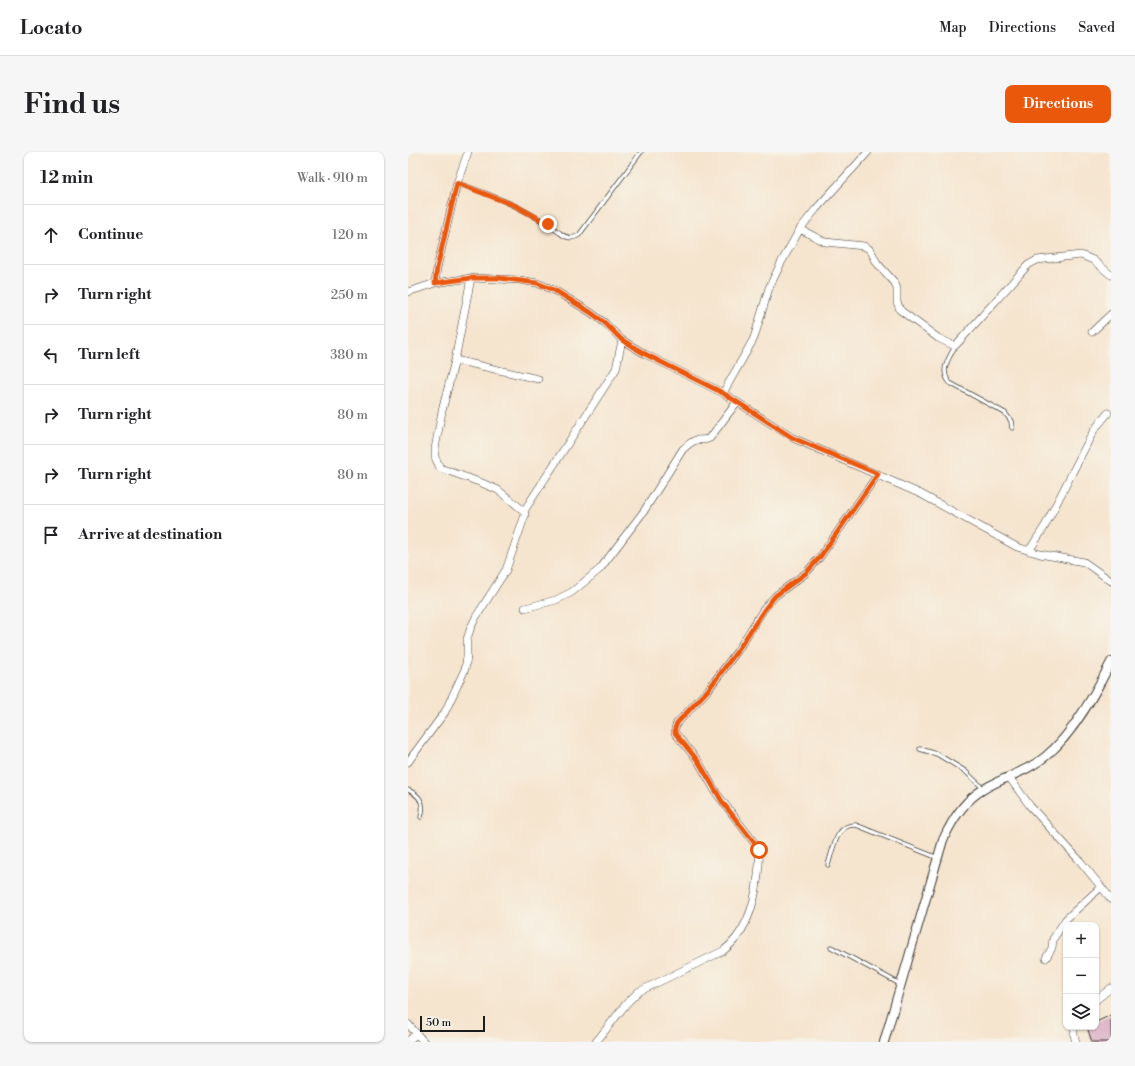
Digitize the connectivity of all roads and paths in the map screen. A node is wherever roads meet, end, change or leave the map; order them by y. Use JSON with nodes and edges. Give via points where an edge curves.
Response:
{"nodes":[{"id":1,"x":468,"y":152,"type":"edge"},
{"id":2,"x":641,"y":152,"type":"edge"},
{"id":3,"x":868,"y":152,"type":"edge"},
{"id":4,"x":457,"y":183,"type":"junction"},
{"id":5,"x":800,"y":229,"type":"junction"},
{"id":6,"x":1111,"y":275,"type":"edge"},
{"id":7,"x":471,"y":278,"type":"junction"},
{"id":8,"x":435,"y":283,"type":"junction"},
{"id":9,"x":408,"y":292,"type":"edge"},
{"id":10,"x":1111,"y":314,"type":"edge"},
{"id":11,"x":1092,"y":332,"type":"dead end"},
{"id":12,"x":622,"y":340,"type":"junction"},
{"id":13,"x":955,"y":346,"type":"junction"},
{"id":14,"x":455,"y":360,"type":"junction"},
{"id":15,"x":538,"y":379,"type":"dead end"},
{"id":16,"x":723,"y":393,"type":"junction"},
{"id":17,"x":738,"y":402,"type":"junction"},
{"id":18,"x":1108,"y":412,"type":"dead end"},
{"id":19,"x":1012,"y":428,"type":"dead end"},
{"id":20,"x":878,"y":474,"type":"junction"},
{"id":21,"x":524,"y":511,"type":"junction"},
{"id":22,"x":1029,"y":552,"type":"junction"},
{"id":23,"x":1111,"y":581,"type":"edge"},
{"id":24,"x":525,"y":608,"type":"dead end"},
{"id":25,"x":1111,"y":662,"type":"edge"},
{"id":26,"x":920,"y":749,"type":"dead end"},
{"id":27,"x":408,"y":762,"type":"edge"},
{"id":28,"x":1009,"y":777,"type":"junction"},
{"id":29,"x":984,"y":789,"type":"junction"},
{"id":30,"x":408,"y":790,"type":"edge"},
{"id":31,"x":421,"y":816,"type":"dead end"},
{"id":32,"x":938,"y":858,"type":"junction"},
{"id":33,"x":828,"y":865,"type":"dead end"},
{"id":34,"x":1101,"y":887,"type":"junction"},
{"id":35,"x":1111,"y":899,"type":"edge"},
{"id":36,"x":831,"y":948,"type":"dead end"},
{"id":37,"x":1046,"y":958,"type":"dead end"},
{"id":38,"x":900,"y":984,"type":"junction"},
{"id":39,"x":1111,"y":988,"type":"edge"},
{"id":40,"x":1099,"y":998,"type":"edge"},
{"id":41,"x":408,"y":1024,"type":"edge"},
{"id":42,"x":1074,"y":1030,"type":"edge"},
{"id":43,"x":416,"y":1033,"type":"junction"},
{"id":44,"x":408,"y":1042,"type":"edge"},
{"id":45,"x":424,"y":1042,"type":"edge"},
{"id":46,"x":596,"y":1042,"type":"edge"},
{"id":47,"x":884,"y":1042,"type":"edge"},
{"id":48,"x":1076,"y":1042,"type":"edge"}],
"edges":[{"from":1,"to":4,"type":"street"},
{"from":2,"to":4,"type":"lane","via":[[579,235],[571,238],[516,206]]},
{"from":3,"to":5,"type":"street"},
{"from":4,"to":8,"type":"street"},
{"from":5,"to":13,"type":"street","via":[[825,242],[864,246],[869,249],[895,283],[900,310],[938,338]]},
{"from":5,"to":16,"type":"street","via":[[769,288],[754,338]]},
{"from":6,"to":13,"type":"street","via":[[1094,260],[1081,255],[1037,260],[1028,264]]},
{"from":7,"to":8,"type":"street"},
{"from":7,"to":12,"type":"street","via":[[520,280],[543,285],[590,312]]},
{"from":7,"to":14,"type":"street"},
{"from":8,"to":9,"type":"street"},
{"from":10,"to":11,"type":"street"},
{"from":12,"to":16,"type":"street"},
{"from":12,"to":21,"type":"street","via":[[616,369]]},
{"from":13,"to":19,"type":"lane","via":[[945,368],[946,378],[950,383],[1005,413],[1011,421]]},
{"from":14,"to":15,"type":"street"},
{"from":14,"to":21,"type":"street","via":[[435,450],[437,464],[440,468],[498,490]]},
{"from":16,"to":17,"type":"street"},
{"from":17,"to":20,"type":"street","via":[[793,438]]},
{"from":17,"to":24,"type":"street","via":[[710,438],[705,441],[696,440],[683,450],[644,511],[600,569],[572,592],[556,600]]},
{"from":18,"to":22,"type":"street","via":[[1094,430]]},
{"from":20,"to":22,"type":"street"},
{"from":20,"to":46,"type":"street","via":[[820,557],[806,573],[775,596],[708,690],[675,728],[675,733],[698,761],[717,794],[759,850],[753,908],[731,945],[638,992]]},
{"from":21,"to":27,"type":"street","via":[[526,515],[510,563],[471,627],[467,639],[465,669],[445,712]]},
{"from":22,"to":23,"type":"street","via":[[1084,562]]},
{"from":25,"to":28,"type":"street","via":[[1102,681],[1064,738],[1045,757]]},
{"from":26,"to":29,"type":"lane","via":[[951,762]]},
{"from":28,"to":29,"type":"street"},
{"from":28,"to":34,"type":"street","via":[[1030,806]]},
{"from":29,"to":32,"type":"street","via":[[960,809],[943,840]]},
{"from":30,"to":31,"type":"lane","via":[[422,802]]},
{"from":32,"to":33,"type":"lane","via":[[856,825],[850,825],[839,833]]},
{"from":32,"to":38,"type":"street"},
{"from":34,"to":35,"type":"street"},
{"from":34,"to":37,"type":"street","via":[[1066,918],[1053,939],[1052,948]]},
{"from":36,"to":38,"type":"lane"},
{"from":38,"to":47,"type":"street"},
{"from":39,"to":40,"type":"street"},
{"from":41,"to":43,"type":"street"},
{"from":42,"to":48,"type":"street"},
{"from":43,"to":44,"type":"street"},
{"from":43,"to":45,"type":"street"}]}
